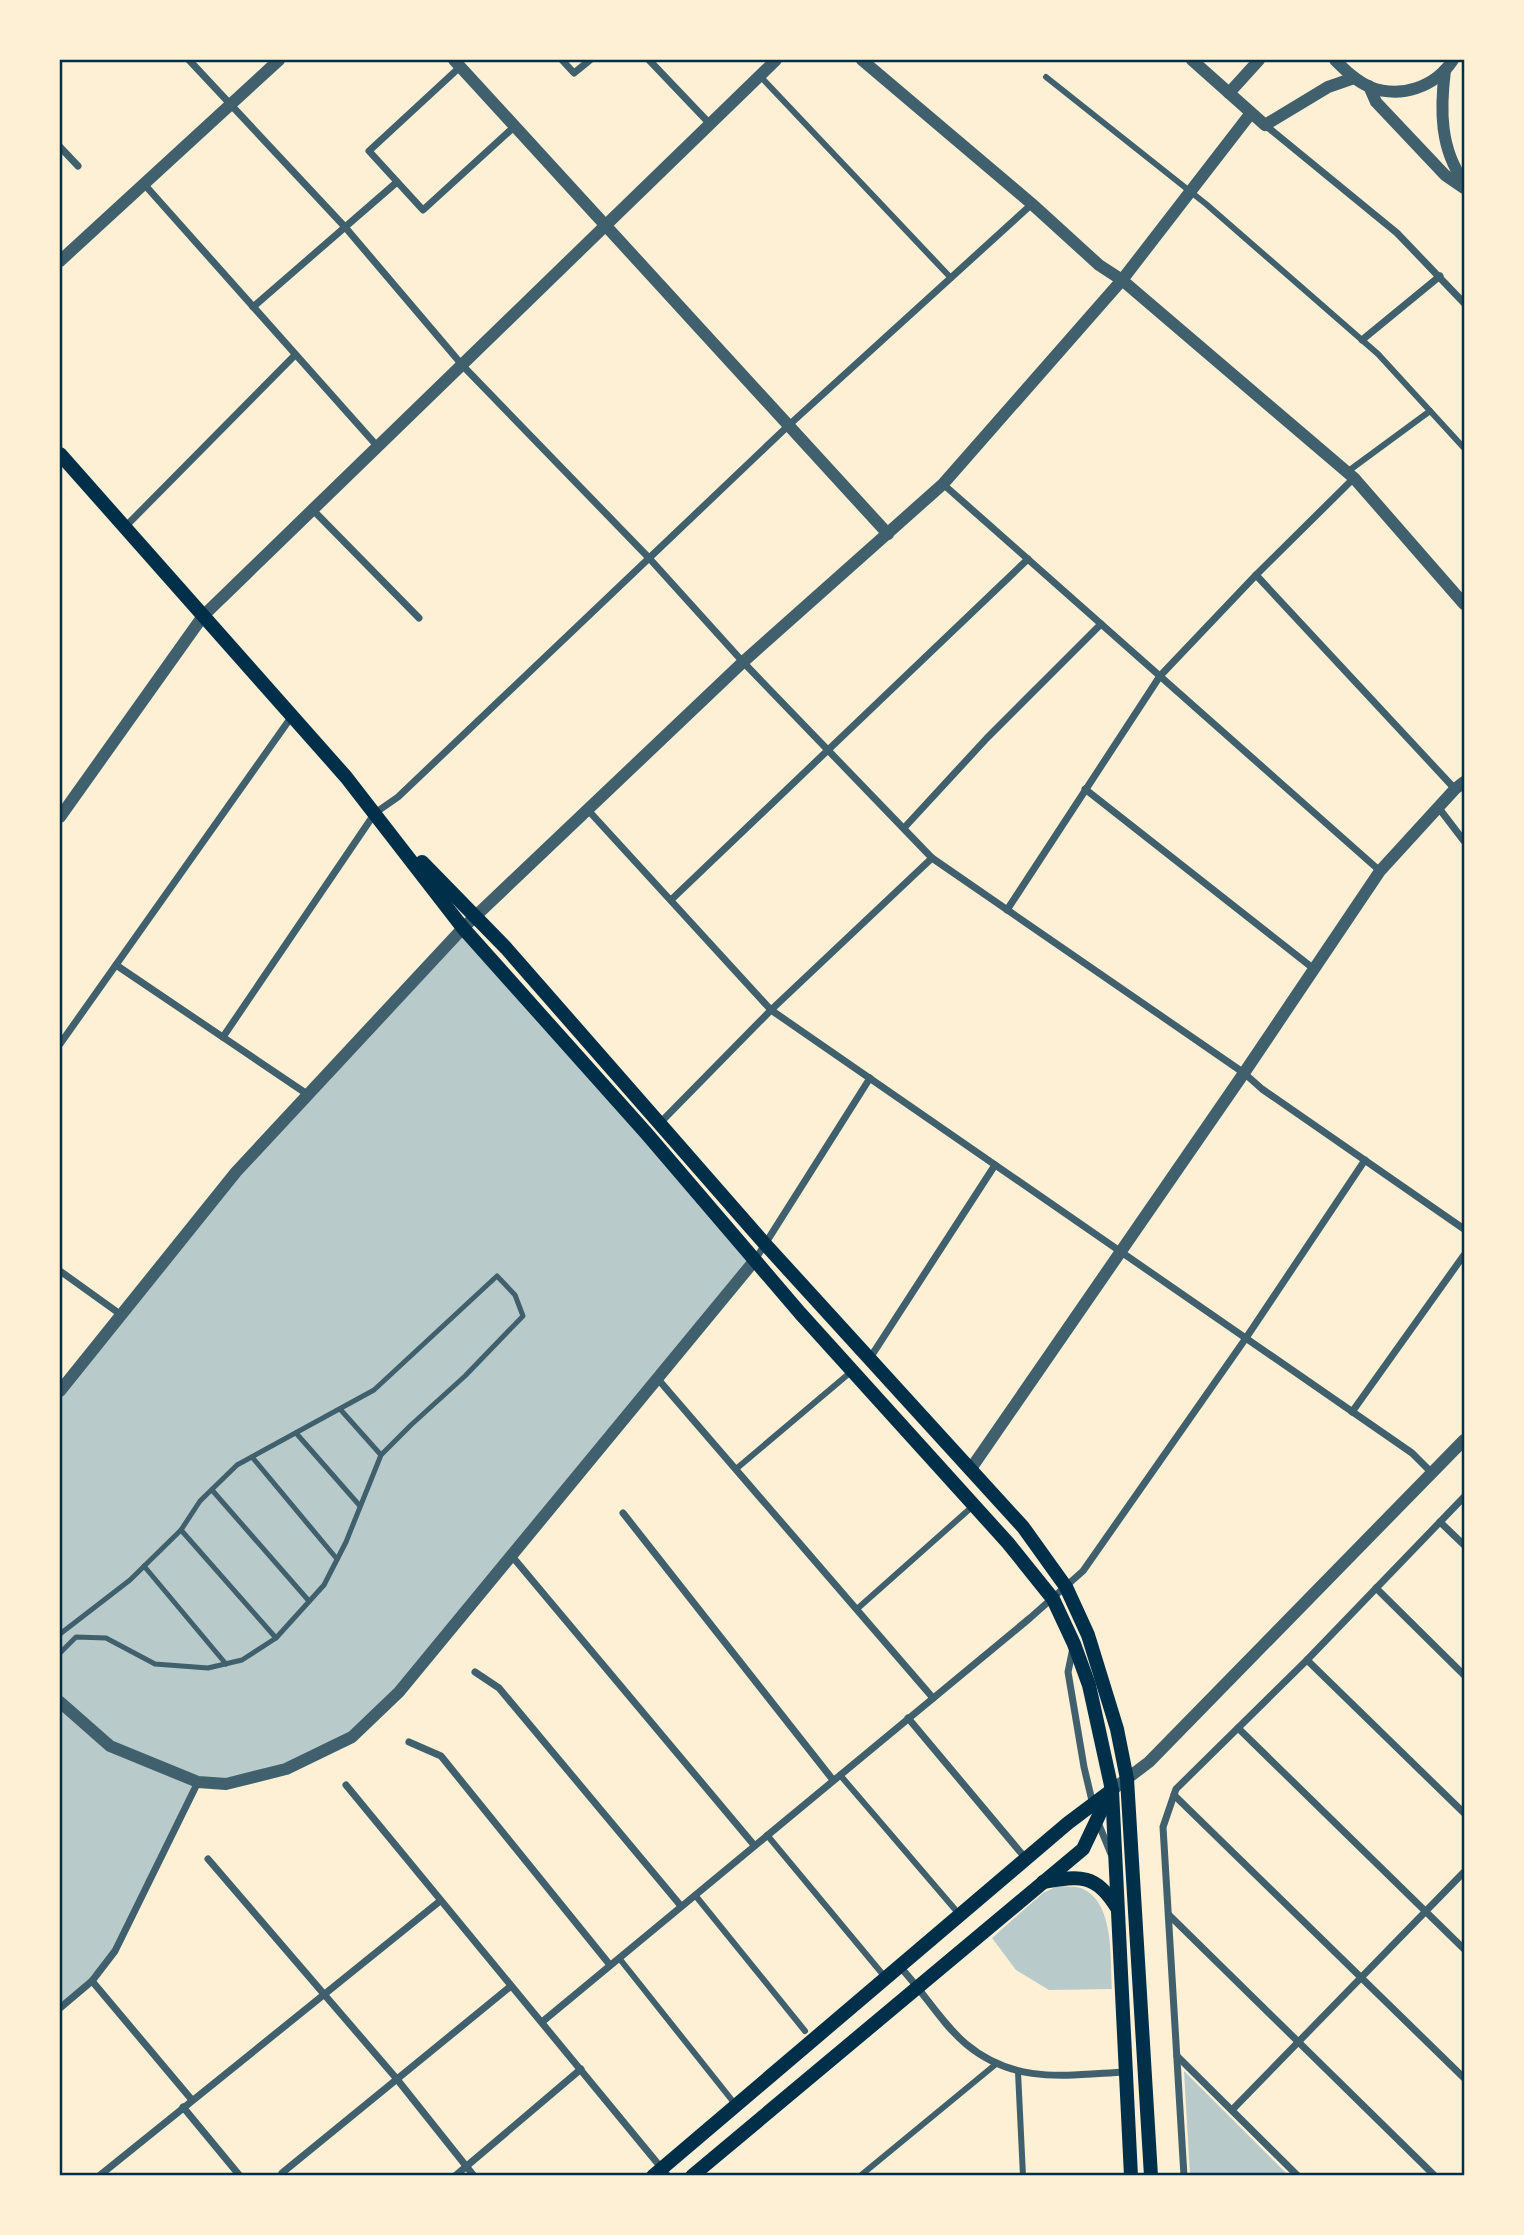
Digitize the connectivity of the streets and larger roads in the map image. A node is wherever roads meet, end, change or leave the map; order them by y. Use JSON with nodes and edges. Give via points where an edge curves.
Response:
{"nodes":[{"id":1,"x":189,"y":60,"type":"edge"},
{"id":2,"x":279,"y":60,"type":"edge"},
{"id":3,"x":562,"y":60,"type":"edge"},
{"id":4,"x":590,"y":60,"type":"edge"},
{"id":5,"x":649,"y":60,"type":"edge"},
{"id":6,"x":776,"y":60,"type":"edge"},
{"id":7,"x":862,"y":60,"type":"edge"},
{"id":8,"x":1192,"y":60,"type":"edge"},
{"id":9,"x":1259,"y":60,"type":"edge"},
{"id":10,"x":1335,"y":60,"type":"edge"},
{"id":11,"x":457,"y":63,"type":"edge"},
{"id":12,"x":1449,"y":65,"type":"edge"},
{"id":13,"x":760,"y":76,"type":"junction"},
{"id":14,"x":1046,"y":77,"type":"dead end"},
{"id":15,"x":1354,"y":78,"type":"junction"},
{"id":16,"x":1368,"y":86,"type":"junction"},
{"id":17,"x":1229,"y":93,"type":"junction"},
{"id":18,"x":231,"y":104,"type":"junction"},
{"id":19,"x":1251,"y":113,"type":"junction"},
{"id":20,"x":710,"y":124,"type":"junction"},
{"id":21,"x":516,"y":125,"type":"junction"},
{"id":22,"x":1265,"y":125,"type":"junction"},
{"id":23,"x":60,"y":147,"type":"edge"},
{"id":24,"x":78,"y":166,"type":"dead end"},
{"id":25,"x":397,"y":182,"type":"junction"},
{"id":26,"x":1465,"y":182,"type":"edge"},
{"id":27,"x":144,"y":184,"type":"junction"},
{"id":28,"x":1465,"y":188,"type":"edge"},
{"id":29,"x":1190,"y":192,"type":"junction"},
{"id":30,"x":1032,"y":204,"type":"junction"},
{"id":31,"x":608,"y":225,"type":"junction"},
{"id":32,"x":345,"y":227,"type":"junction"},
{"id":33,"x":60,"y":261,"type":"edge"},
{"id":34,"x":1440,"y":276,"type":"junction"},
{"id":35,"x":951,"y":278,"type":"junction"},
{"id":36,"x":1122,"y":280,"type":"junction"},
{"id":37,"x":1465,"y":303,"type":"edge"},
{"id":38,"x":253,"y":307,"type":"junction"},
{"id":39,"x":1362,"y":340,"type":"junction"},
{"id":40,"x":295,"y":355,"type":"junction"},
{"id":41,"x":463,"y":366,"type":"junction"},
{"id":42,"x":1430,"y":411,"type":"junction"},
{"id":43,"x":789,"y":425,"type":"junction"},
{"id":44,"x":379,"y":448,"type":"junction"},
{"id":45,"x":1465,"y":448,"type":"edge"},
{"id":46,"x":60,"y":454,"type":"edge"},
{"id":47,"x":1350,"y":475,"type":"junction"},
{"id":48,"x":943,"y":484,"type":"junction"},
{"id":49,"x":313,"y":510,"type":"junction"},
{"id":50,"x":124,"y":527,"type":"junction"},
{"id":51,"x":888,"y":534,"type":"junction"},
{"id":52,"x":649,"y":558,"type":"junction"},
{"id":53,"x":1028,"y":559,"type":"junction"},
{"id":54,"x":1256,"y":575,"type":"junction"},
{"id":55,"x":1465,"y":604,"type":"edge"},
{"id":56,"x":203,"y":616,"type":"junction"},
{"id":57,"x":419,"y":618,"type":"dead end"},
{"id":58,"x":1101,"y":624,"type":"junction"},
{"id":59,"x":743,"y":662,"type":"junction"},
{"id":60,"x":1160,"y":676,"type":"junction"},
{"id":61,"x":292,"y":716,"type":"junction"},
{"id":62,"x":828,"y":750,"type":"junction"},
{"id":63,"x":1460,"y":785,"type":"edge"},
{"id":64,"x":1084,"y":789,"type":"junction"},
{"id":65,"x":1438,"y":807,"type":"junction"},
{"id":66,"x":587,"y":809,"type":"junction"},
{"id":67,"x":374,"y":813,"type":"junction"},
{"id":68,"x":60,"y":817,"type":"edge"},
{"id":69,"x":904,"y":828,"type":"junction"},
{"id":70,"x":1465,"y":841,"type":"edge"},
{"id":71,"x":932,"y":858,"type":"junction"},
{"id":72,"x":1380,"y":871,"type":"junction"},
{"id":73,"x":671,"y":900,"type":"junction"},
{"id":74,"x":1007,"y":911,"type":"junction"},
{"id":75,"x":475,"y":916,"type":"junction"},
{"id":76,"x":463,"y":928,"type":"junction"},
{"id":77,"x":116,"y":965,"type":"junction"},
{"id":78,"x":1314,"y":969,"type":"junction"},
{"id":79,"x":771,"y":1010,"type":"junction"},
{"id":80,"x":223,"y":1037,"type":"junction"},
{"id":81,"x":60,"y":1044,"type":"edge"},
{"id":82,"x":1244,"y":1073,"type":"junction"},
{"id":83,"x":870,"y":1078,"type":"junction"},
{"id":84,"x":307,"y":1094,"type":"junction"},
{"id":85,"x":659,"y":1125,"type":"junction"},
{"id":86,"x":1365,"y":1160,"type":"junction"},
{"id":87,"x":996,"y":1164,"type":"junction"},
{"id":88,"x":1465,"y":1229,"type":"edge"},
{"id":89,"x":765,"y":1244,"type":"junction"},
{"id":90,"x":1121,"y":1252,"type":"junction"},
{"id":91,"x":1465,"y":1255,"type":"edge"},
{"id":92,"x":755,"y":1260,"type":"junction"},
{"id":93,"x":60,"y":1271,"type":"edge"},
{"id":94,"x":120,"y":1314,"type":"junction"},
{"id":95,"x":1246,"y":1338,"type":"junction"},
{"id":96,"x":870,"y":1357,"type":"junction"},
{"id":97,"x":853,"y":1370,"type":"junction"},
{"id":98,"x":657,"y":1377,"type":"junction"},
{"id":99,"x":60,"y":1391,"type":"edge"},
{"id":100,"x":1352,"y":1412,"type":"junction"},
{"id":101,"x":1465,"y":1440,"type":"edge"},
{"id":102,"x":736,"y":1469,"type":"junction"},
{"id":103,"x":970,"y":1470,"type":"junction"},
{"id":104,"x":1432,"y":1474,"type":"junction"},
{"id":105,"x":1465,"y":1497,"type":"edge"},
{"id":106,"x":974,"y":1505,"type":"junction"},
{"id":107,"x":623,"y":1513,"type":"dead end"},
{"id":108,"x":1440,"y":1522,"type":"junction"},
{"id":109,"x":1465,"y":1545,"type":"edge"},
{"id":110,"x":511,"y":1555,"type":"junction"},
{"id":111,"x":1066,"y":1587,"type":"junction"},
{"id":112,"x":1376,"y":1588,"type":"junction"},
{"id":113,"x":1053,"y":1599,"type":"junction"},
{"id":114,"x":857,"y":1609,"type":"junction"},
{"id":115,"x":1074,"y":1644,"type":"junction"},
{"id":116,"x":1307,"y":1660,"type":"junction"},
{"id":117,"x":475,"y":1672,"type":"dead end"},
{"id":118,"x":1465,"y":1675,"type":"edge"},
{"id":119,"x":933,"y":1698,"type":"junction"},
{"id":120,"x":60,"y":1702,"type":"edge"},
{"id":121,"x":908,"y":1718,"type":"junction"},
{"id":122,"x":1238,"y":1728,"type":"junction"},
{"id":123,"x":410,"y":1742,"type":"dead end"},
{"id":124,"x":837,"y":1777,"type":"junction"},
{"id":125,"x":1127,"y":1779,"type":"junction"},
{"id":126,"x":198,"y":1782,"type":"junction"},
{"id":127,"x":346,"y":1785,"type":"dead end"},
{"id":128,"x":1112,"y":1790,"type":"junction"},
{"id":129,"x":1174,"y":1796,"type":"junction"},
{"id":130,"x":1093,"y":1804,"type":"junction"},
{"id":131,"x":1465,"y":1813,"type":"edge"},
{"id":132,"x":1097,"y":1821,"type":"junction"},
{"id":133,"x":767,"y":1835,"type":"junction"},
{"id":134,"x":754,"y":1845,"type":"junction"},
{"id":135,"x":208,"y":1858,"type":"dead end"},
{"id":136,"x":1027,"y":1860,"type":"junction"},
{"id":137,"x":1116,"y":1867,"type":"junction"},
{"id":138,"x":1465,"y":1872,"type":"edge"},
{"id":139,"x":1041,"y":1882,"type":"junction"},
{"id":140,"x":695,"y":1895,"type":"junction"},
{"id":141,"x":440,"y":1900,"type":"junction"},
{"id":142,"x":681,"y":1906,"type":"junction"},
{"id":143,"x":1119,"y":1910,"type":"junction"},
{"id":144,"x":1427,"y":1911,"type":"junction"},
{"id":145,"x":1168,"y":1914,"type":"junction"},
{"id":146,"x":960,"y":1916,"type":"junction"},
{"id":147,"x":1465,"y":1949,"type":"edge"},
{"id":148,"x":618,"y":1958,"type":"junction"},
{"id":149,"x":610,"y":1965,"type":"junction"},
{"id":150,"x":900,"y":1967,"type":"junction"},
{"id":151,"x":1362,"y":1978,"type":"junction"},
{"id":152,"x":886,"y":1979,"type":"junction"},
{"id":153,"x":92,"y":1981,"type":"junction"},
{"id":154,"x":511,"y":1986,"type":"junction"},
{"id":155,"x":918,"y":1986,"type":"junction"},
{"id":156,"x":324,"y":1996,"type":"junction"},
{"id":157,"x":60,"y":2008,"type":"edge"},
{"id":158,"x":542,"y":2022,"type":"junction"},
{"id":159,"x":805,"y":2031,"type":"dead end"},
{"id":160,"x":1299,"y":2042,"type":"junction"},
{"id":161,"x":1177,"y":2056,"type":"junction"},
{"id":162,"x":996,"y":2064,"type":"junction"},
{"id":163,"x":581,"y":2069,"type":"junction"},
{"id":164,"x":1018,"y":2072,"type":"junction"},
{"id":165,"x":1126,"y":2072,"type":"junction"},
{"id":166,"x":397,"y":2078,"type":"junction"},
{"id":167,"x":1465,"y":2078,"type":"edge"},
{"id":168,"x":191,"y":2100,"type":"junction"},
{"id":169,"x":736,"y":2106,"type":"junction"},
{"id":170,"x":183,"y":2107,"type":"junction"},
{"id":171,"x":1232,"y":2110,"type":"junction"},
{"id":172,"x":467,"y":2166,"type":"junction"},
{"id":173,"x":282,"y":2173,"type":"dead end"},
{"id":174,"x":661,"y":2173,"type":"edge"},
{"id":175,"x":99,"y":2175,"type":"edge"},
{"id":176,"x":240,"y":2175,"type":"edge"},
{"id":177,"x":455,"y":2175,"type":"edge"},
{"id":178,"x":474,"y":2175,"type":"edge"},
{"id":179,"x":692,"y":2175,"type":"edge"},
{"id":180,"x":860,"y":2175,"type":"edge"},
{"id":181,"x":1024,"y":2175,"type":"edge"},
{"id":182,"x":1131,"y":2175,"type":"edge"},
{"id":183,"x":1151,"y":2175,"type":"edge"},
{"id":184,"x":1184,"y":2175,"type":"edge"},
{"id":185,"x":1298,"y":2175,"type":"edge"},
{"id":186,"x":1435,"y":2175,"type":"edge"}],
"edges":[{"from":1,"to":18,"type":"street"},
{"from":2,"to":18,"type":"street"},
{"from":3,"to":4,"type":"street","via":[[575,73]]},
{"from":5,"to":20,"type":"street"},
{"from":6,"to":13,"type":"street"},
{"from":7,"to":30,"type":"street"},
{"from":8,"to":17,"type":"street"},
{"from":9,"to":17,"type":"street"},
{"from":10,"to":15,"type":"street"},
{"from":11,"to":21,"type":"street"},
{"from":11,"to":25,"type":"street","via":[[369,151]]},
{"from":12,"to":16,"type":"street","via":[[1418,88],[1401,92]]},
{"from":12,"to":26,"type":"street","via":[[1441,97],[1442,124],[1447,149]]},
{"from":13,"to":20,"type":"street"},
{"from":13,"to":35,"type":"street"},
{"from":14,"to":29,"type":"street"},
{"from":15,"to":16,"type":"street"},
{"from":15,"to":22,"type":"street","via":[[1328,87]]},
{"from":16,"to":28,"type":"street","via":[[1384,111],[1445,175]]},
{"from":17,"to":19,"type":"street"},
{"from":18,"to":27,"type":"street"},
{"from":18,"to":32,"type":"street"},
{"from":19,"to":22,"type":"street"},
{"from":19,"to":29,"type":"street"},
{"from":20,"to":31,"type":"street"},
{"from":21,"to":25,"type":"street","via":[[423,211]]},
{"from":21,"to":31,"type":"street"},
{"from":22,"to":34,"type":"street","via":[[1397,233]]},
{"from":23,"to":24,"type":"street"},
{"from":25,"to":32,"type":"street"},
{"from":27,"to":33,"type":"street"},
{"from":27,"to":38,"type":"street"},
{"from":29,"to":36,"type":"street"},
{"from":29,"to":39,"type":"street"},
{"from":30,"to":35,"type":"street"},
{"from":30,"to":36,"type":"street"},
{"from":31,"to":41,"type":"street"},
{"from":31,"to":43,"type":"street"},
{"from":32,"to":38,"type":"street"},
{"from":32,"to":41,"type":"street"},
{"from":34,"to":37,"type":"street"},
{"from":34,"to":39,"type":"street"},
{"from":35,"to":43,"type":"street"},
{"from":36,"to":47,"type":"street"},
{"from":36,"to":48,"type":"street"},
{"from":38,"to":40,"type":"street"},
{"from":39,"to":42,"type":"street"},
{"from":40,"to":44,"type":"street"},
{"from":40,"to":50,"type":"street"},
{"from":41,"to":44,"type":"street"},
{"from":41,"to":52,"type":"street"},
{"from":42,"to":45,"type":"street"},
{"from":42,"to":47,"type":"street"},
{"from":43,"to":51,"type":"street"},
{"from":43,"to":52,"type":"street"},
{"from":44,"to":49,"type":"street"},
{"from":46,"to":50,"type":"main road"},
{"from":47,"to":54,"type":"street"},
{"from":47,"to":55,"type":"street"},
{"from":48,"to":51,"type":"street"},
{"from":48,"to":53,"type":"street"},
{"from":49,"to":56,"type":"street"},
{"from":49,"to":57,"type":"street"},
{"from":50,"to":56,"type":"main road"},
{"from":51,"to":59,"type":"street"},
{"from":52,"to":59,"type":"street"},
{"from":52,"to":67,"type":"street","via":[[398,797]]},
{"from":53,"to":58,"type":"street"},
{"from":53,"to":62,"type":"street"},
{"from":54,"to":60,"type":"street"},
{"from":54,"to":63,"type":"street"},
{"from":56,"to":61,"type":"main road"},
{"from":56,"to":68,"type":"street"},
{"from":58,"to":60,"type":"street"},
{"from":58,"to":69,"type":"street"},
{"from":59,"to":62,"type":"street"},
{"from":59,"to":66,"type":"street"},
{"from":60,"to":64,"type":"street"},
{"from":60,"to":72,"type":"street"},
{"from":61,"to":67,"type":"main road"},
{"from":61,"to":77,"type":"street"},
{"from":62,"to":69,"type":"street"},
{"from":62,"to":73,"type":"street"},
{"from":63,"to":65,"type":"street"},
{"from":64,"to":74,"type":"street"},
{"from":64,"to":78,"type":"street"},
{"from":65,"to":70,"type":"street"},
{"from":65,"to":72,"type":"street"},
{"from":66,"to":73,"type":"street"},
{"from":66,"to":75,"type":"street"},
{"from":67,"to":75,"type":"main road"},
{"from":67,"to":76,"type":"main road"},
{"from":67,"to":80,"type":"street"},
{"from":69,"to":71,"type":"street"},
{"from":71,"to":74,"type":"street"},
{"from":71,"to":79,"type":"street"},
{"from":72,"to":78,"type":"street"},
{"from":73,"to":79,"type":"street"},
{"from":74,"to":82,"type":"street"},
{"from":75,"to":76,"type":"street"},
{"from":75,"to":85,"type":"main road"},
{"from":76,"to":84,"type":"street"},
{"from":76,"to":92,"type":"main road"},
{"from":77,"to":80,"type":"street"},
{"from":77,"to":81,"type":"street"},
{"from":78,"to":82,"type":"street"},
{"from":79,"to":83,"type":"street"},
{"from":79,"to":85,"type":"street"},
{"from":80,"to":84,"type":"street"},
{"from":82,"to":86,"type":"street"},
{"from":82,"to":90,"type":"street"},
{"from":83,"to":87,"type":"street"},
{"from":83,"to":89,"type":"street"},
{"from":84,"to":94,"type":"street","via":[[236,1172]]},
{"from":85,"to":89,"type":"main road"},
{"from":86,"to":88,"type":"street"},
{"from":86,"to":95,"type":"street"},
{"from":87,"to":90,"type":"street"},
{"from":87,"to":96,"type":"street"},
{"from":89,"to":92,"type":"street"},
{"from":89,"to":96,"type":"main road"},
{"from":90,"to":95,"type":"street"},
{"from":90,"to":103,"type":"street"},
{"from":91,"to":100,"type":"street"},
{"from":92,"to":97,"type":"main road"},
{"from":92,"to":98,"type":"street"},
{"from":93,"to":94,"type":"street"},
{"from":94,"to":99,"type":"street"},
{"from":95,"to":100,"type":"street"},
{"from":95,"to":111,"type":"street","via":[[1083,1571]]},
{"from":96,"to":103,"type":"main road"},
{"from":97,"to":102,"type":"street"},
{"from":97,"to":106,"type":"main road"},
{"from":98,"to":102,"type":"street"},
{"from":98,"to":110,"type":"street"},
{"from":100,"to":104,"type":"street","via":[[1412,1453]]},
{"from":101,"to":104,"type":"street"},
{"from":102,"to":114,"type":"street"},
{"from":103,"to":111,"type":"main road","via":[[1023,1527]]},
{"from":104,"to":125,"type":"street","via":[[1149,1762]]},
{"from":105,"to":108,"type":"street"},
{"from":106,"to":113,"type":"main road"},
{"from":106,"to":114,"type":"street"},
{"from":107,"to":124,"type":"street"},
{"from":108,"to":109,"type":"street"},
{"from":108,"to":112,"type":"street"},
{"from":110,"to":126,"type":"street","via":[[399,1692],[352,1737],[286,1769],[226,1784]]},
{"from":110,"to":134,"type":"street"},
{"from":111,"to":113,"type":"street"},
{"from":111,"to":125,"type":"main road","via":[[1088,1635],[1118,1729]]},
{"from":112,"to":116,"type":"street"},
{"from":112,"to":118,"type":"street"},
{"from":113,"to":115,"type":"main road"},
{"from":113,"to":119,"type":"street"},
{"from":114,"to":119,"type":"street"},
{"from":115,"to":128,"type":"main road","via":[[1089,1685]]},
{"from":115,"to":130,"type":"street","via":[[1068,1672]]},
{"from":116,"to":122,"type":"street"},
{"from":116,"to":131,"type":"street"},
{"from":117,"to":142,"type":"street","via":[[499,1688]]},
{"from":119,"to":121,"type":"street"},
{"from":120,"to":126,"type":"street","via":[[110,1746]]},
{"from":121,"to":124,"type":"street"},
{"from":121,"to":136,"type":"street"},
{"from":122,"to":129,"type":"street"},
{"from":122,"to":144,"type":"street"},
{"from":123,"to":149,"type":"street","via":[[442,1756]]},
{"from":124,"to":133,"type":"street"},
{"from":124,"to":146,"type":"street"},
{"from":125,"to":128,"type":"street"},
{"from":125,"to":183,"type":"main road"},
{"from":126,"to":153,"type":"street","via":[[115,1951]]},
{"from":127,"to":141,"type":"street"},
{"from":128,"to":130,"type":"main road"},
{"from":128,"to":132,"type":"main road"},
{"from":128,"to":137,"type":"main road"},
{"from":129,"to":145,"type":"street","via":[[1163,1827]]},
{"from":129,"to":151,"type":"street"},
{"from":130,"to":132,"type":"street"},
{"from":130,"to":136,"type":"main road"},
{"from":132,"to":137,"type":"street"},
{"from":132,"to":139,"type":"main road","via":[[1083,1849]]},
{"from":133,"to":134,"type":"street"},
{"from":133,"to":152,"type":"street"},
{"from":134,"to":140,"type":"street"},
{"from":135,"to":156,"type":"street"},
{"from":136,"to":146,"type":"main road"},
{"from":137,"to":143,"type":"main road"},
{"from":138,"to":144,"type":"street"},
{"from":139,"to":143,"type":"main road","via":[[1093,1879]]},
{"from":139,"to":155,"type":"main road"},
{"from":140,"to":142,"type":"street"},
{"from":140,"to":159,"type":"street"},
{"from":141,"to":154,"type":"street"},
{"from":141,"to":156,"type":"street"},
{"from":142,"to":148,"type":"street"},
{"from":143,"to":165,"type":"main road"},
{"from":144,"to":147,"type":"street"},
{"from":144,"to":151,"type":"street"},
{"from":145,"to":160,"type":"street"},
{"from":145,"to":161,"type":"street"},
{"from":146,"to":150,"type":"main road"},
{"from":148,"to":149,"type":"street"},
{"from":148,"to":169,"type":"street"},
{"from":149,"to":158,"type":"street"},
{"from":150,"to":152,"type":"main road"},
{"from":150,"to":155,"type":"street"},
{"from":151,"to":160,"type":"street"},
{"from":151,"to":167,"type":"street"},
{"from":152,"to":169,"type":"main road"},
{"from":153,"to":157,"type":"street"},
{"from":153,"to":168,"type":"street"},
{"from":154,"to":158,"type":"street"},
{"from":154,"to":166,"type":"street"},
{"from":155,"to":162,"type":"street","via":[[966,2044]]},
{"from":155,"to":179,"type":"main road"},
{"from":156,"to":166,"type":"street"},
{"from":156,"to":168,"type":"street"},
{"from":158,"to":163,"type":"street"},
{"from":160,"to":171,"type":"street"},
{"from":160,"to":186,"type":"street"},
{"from":161,"to":171,"type":"street"},
{"from":161,"to":184,"type":"street"},
{"from":162,"to":164,"type":"street"},
{"from":162,"to":180,"type":"street"},
{"from":163,"to":172,"type":"street"},
{"from":163,"to":174,"type":"street"},
{"from":164,"to":165,"type":"street","via":[[1055,2076]]},
{"from":164,"to":181,"type":"street"},
{"from":165,"to":182,"type":"main road"},
{"from":166,"to":172,"type":"street"},
{"from":166,"to":173,"type":"street"},
{"from":168,"to":170,"type":"street"},
{"from":169,"to":174,"type":"main road"},
{"from":170,"to":175,"type":"street"},
{"from":170,"to":176,"type":"street"},
{"from":171,"to":185,"type":"street"},
{"from":172,"to":177,"type":"street"},
{"from":172,"to":178,"type":"street"}]}
